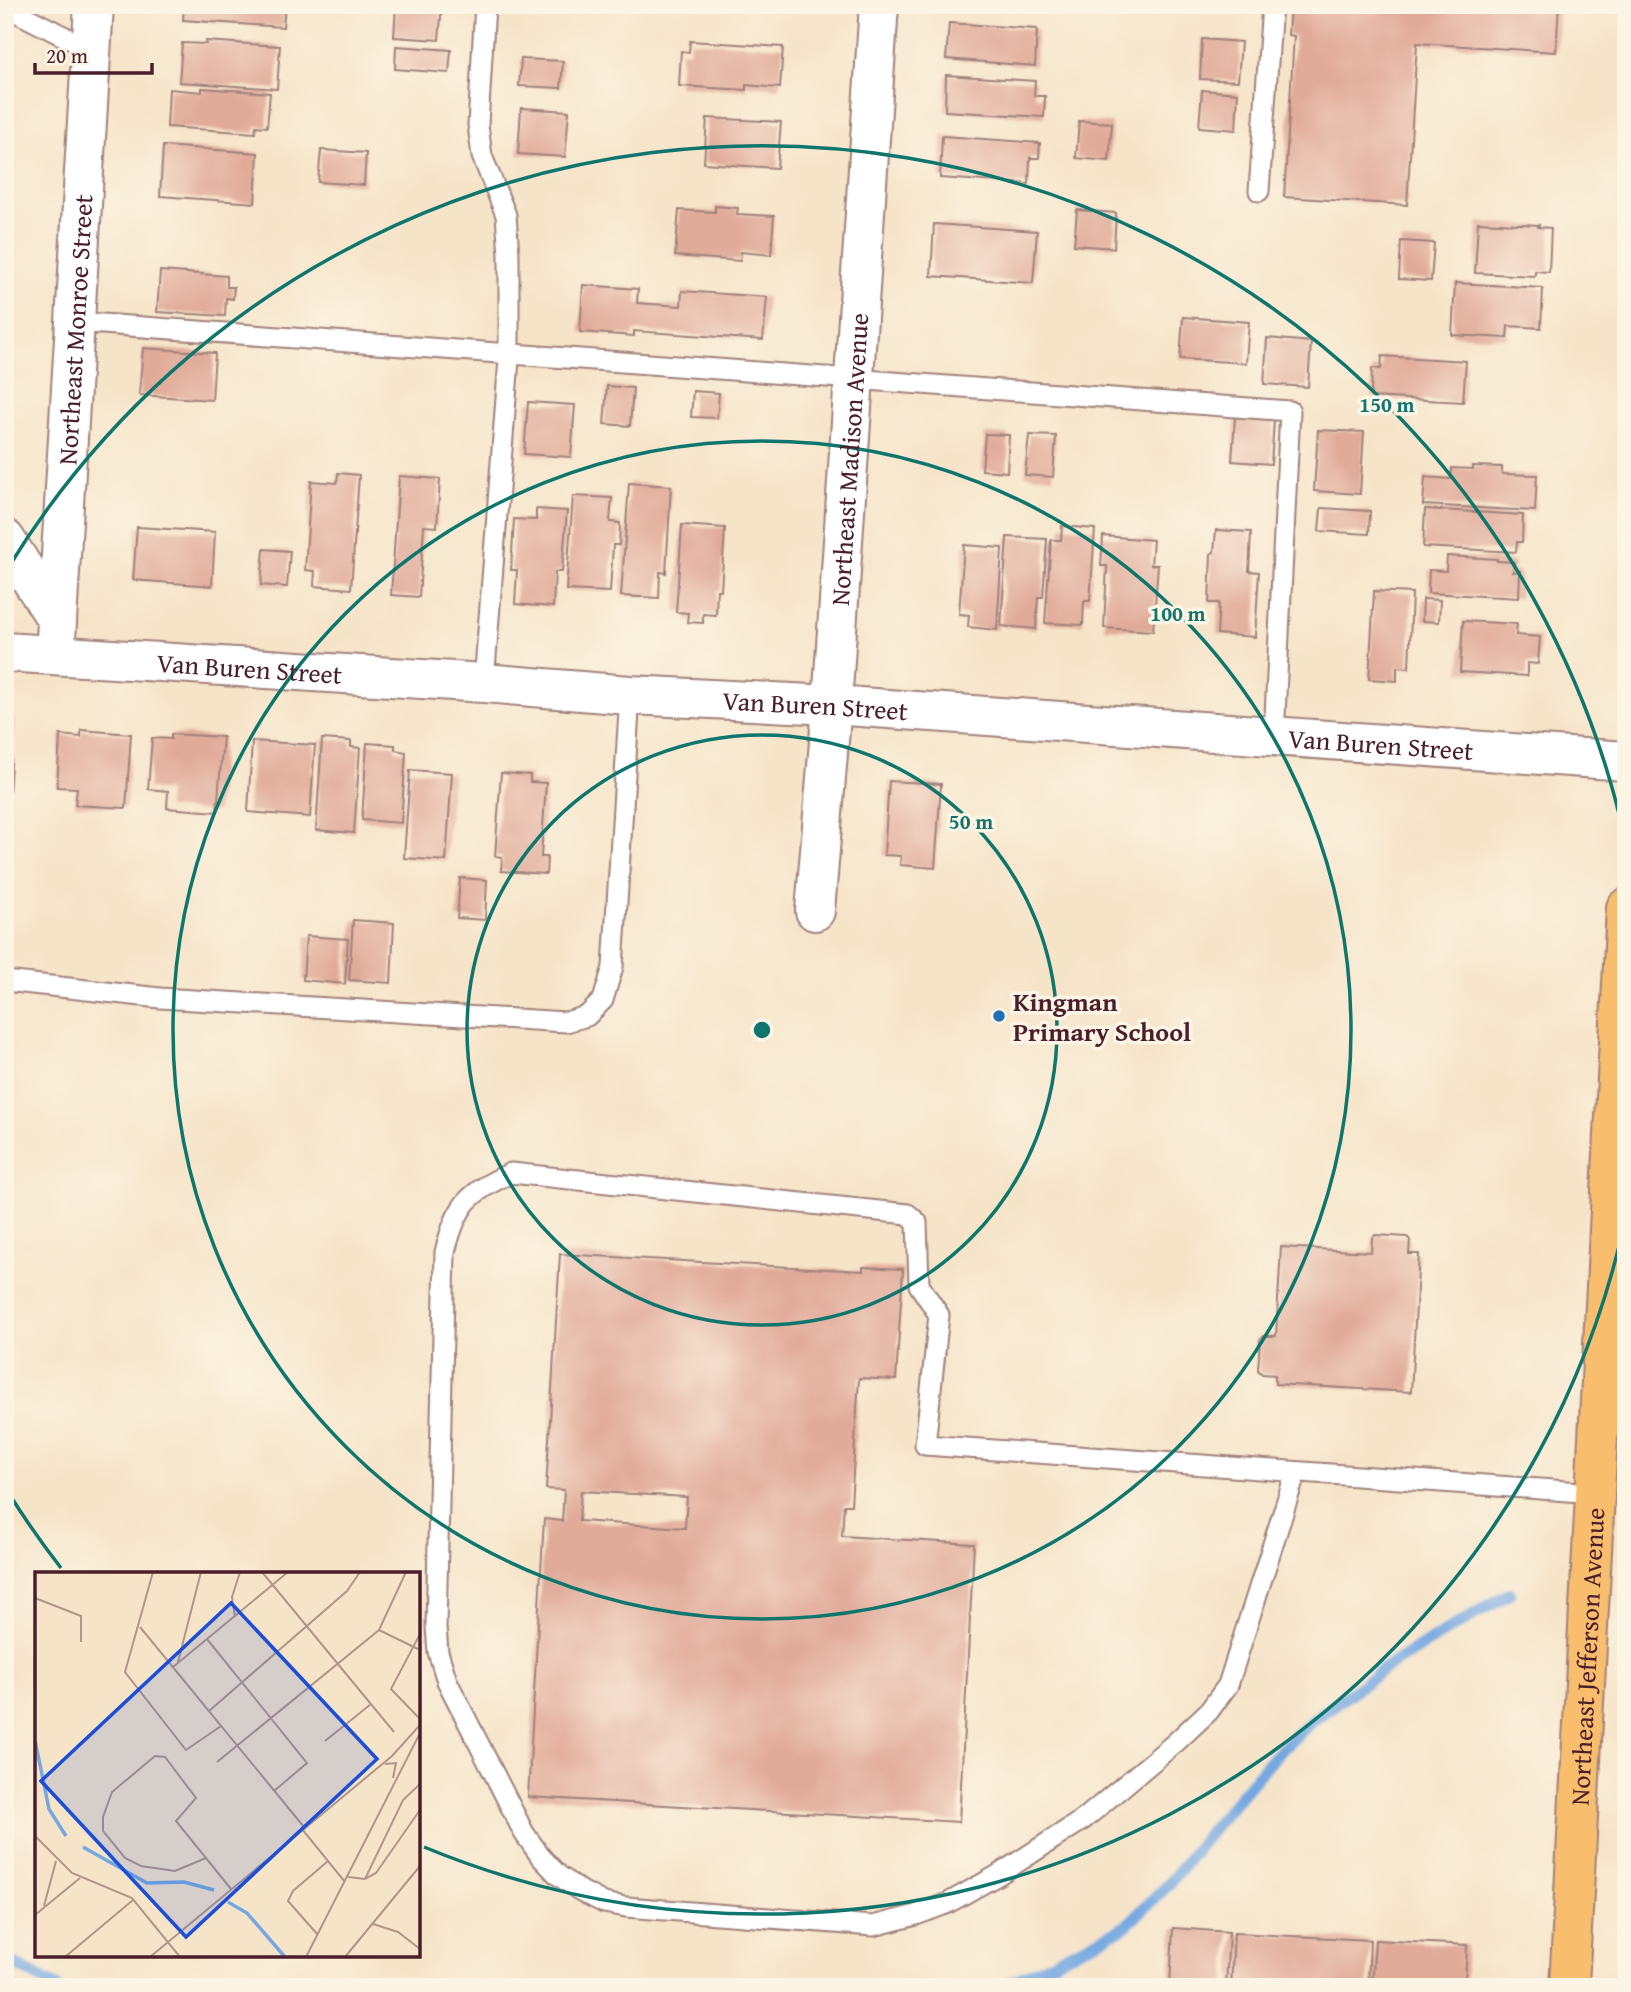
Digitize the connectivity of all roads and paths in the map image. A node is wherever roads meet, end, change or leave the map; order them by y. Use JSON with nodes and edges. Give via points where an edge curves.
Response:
{"nodes":[{"id":1,"x":8,"y":5,"type":"edge"},
{"id":2,"x":93,"y":5,"type":"edge"},
{"id":3,"x":485,"y":5,"type":"edge"},
{"id":4,"x":879,"y":5,"type":"edge"},
{"id":5,"x":1272,"y":5,"type":"edge"},
{"id":6,"x":91,"y":50,"type":"junction"},
{"id":7,"x":1259,"y":191,"type":"dead end"},
{"id":8,"x":75,"y":322,"type":"junction"},
{"id":9,"x":508,"y":354,"type":"junction"},
{"id":10,"x":854,"y":380,"type":"junction"},
{"id":11,"x":5,"y":539,"type":"edge"},
{"id":12,"x":56,"y":638,"type":"junction"},
{"id":13,"x":5,"y":652,"type":"edge"},
{"id":14,"x":484,"y":683,"type":"junction"},
{"id":15,"x":630,"y":695,"type":"junction"},
{"id":16,"x":832,"y":705,"type":"junction"},
{"id":17,"x":1274,"y":736,"type":"junction"},
{"id":18,"x":1626,"y":761,"type":"edge"},
{"id":19,"x":1626,"y":908,"type":"edge"},
{"id":20,"x":815,"y":911,"type":"dead end"},
{"id":21,"x":5,"y":981,"type":"edge"},
{"id":22,"x":1297,"y":1472,"type":"junction"},
{"id":23,"x":1595,"y":1493,"type":"junction"},
{"id":24,"x":1569,"y":1987,"type":"edge"}],
"edges":[{"from":1,"to":6,"type":"lane"},
{"from":2,"to":6,"type":"street","name":"Northeast Monroe Street"},
{"from":3,"to":9,"type":"lane","via":[[478,125],[482,156],[506,215]]},
{"from":4,"to":10,"type":"street","name":"Northeast Madison Avenue"},
{"from":5,"to":7,"type":"lane"},
{"from":6,"to":8,"type":"street","name":"Northeast Monroe Street"},
{"from":8,"to":9,"type":"lane"},
{"from":8,"to":12,"type":"street","name":"Northeast Monroe Street"},
{"from":9,"to":10,"type":"lane"},
{"from":9,"to":14,"type":"lane"},
{"from":10,"to":16,"type":"street","name":"Northeast Madison Avenue"},
{"from":10,"to":17,"type":"lane","via":[[1290,411]]},
{"from":11,"to":12,"type":"street"},
{"from":12,"to":13,"type":"street","name":"Van Buren Street"},
{"from":12,"to":14,"type":"street","name":"Van Buren Street"},
{"from":14,"to":15,"type":"street","name":"Van Buren Street"},
{"from":15,"to":16,"type":"street","name":"Van Buren Street"},
{"from":15,"to":21,"type":"lane","via":[[613,967],[603,1000],[587,1016],[566,1022],[188,1000]]},
{"from":16,"to":17,"type":"street","name":"Van Buren Street"},
{"from":16,"to":20,"type":"street","name":"Northeast Madison Avenue"},
{"from":17,"to":18,"type":"street","name":"Van Buren Street"},
{"from":19,"to":23,"type":"main road","name":"Northeast Jefferson Avenue"},
{"from":22,"to":22,"type":"lane","via":[[925,1445],[939,1315],[919,1285],[917,1223],[908,1214],[511,1172],[468,1198],[452,1224],[445,1252],[438,1651],[447,1681],[524,1833],[558,1875],[604,1903],[873,1926],[948,1903],[998,1875],[1084,1819],[1209,1711],[1228,1685]]},
{"from":22,"to":23,"type":"lane"},
{"from":23,"to":24,"type":"main road","name":"Northeast Jefferson Avenue"}]}
